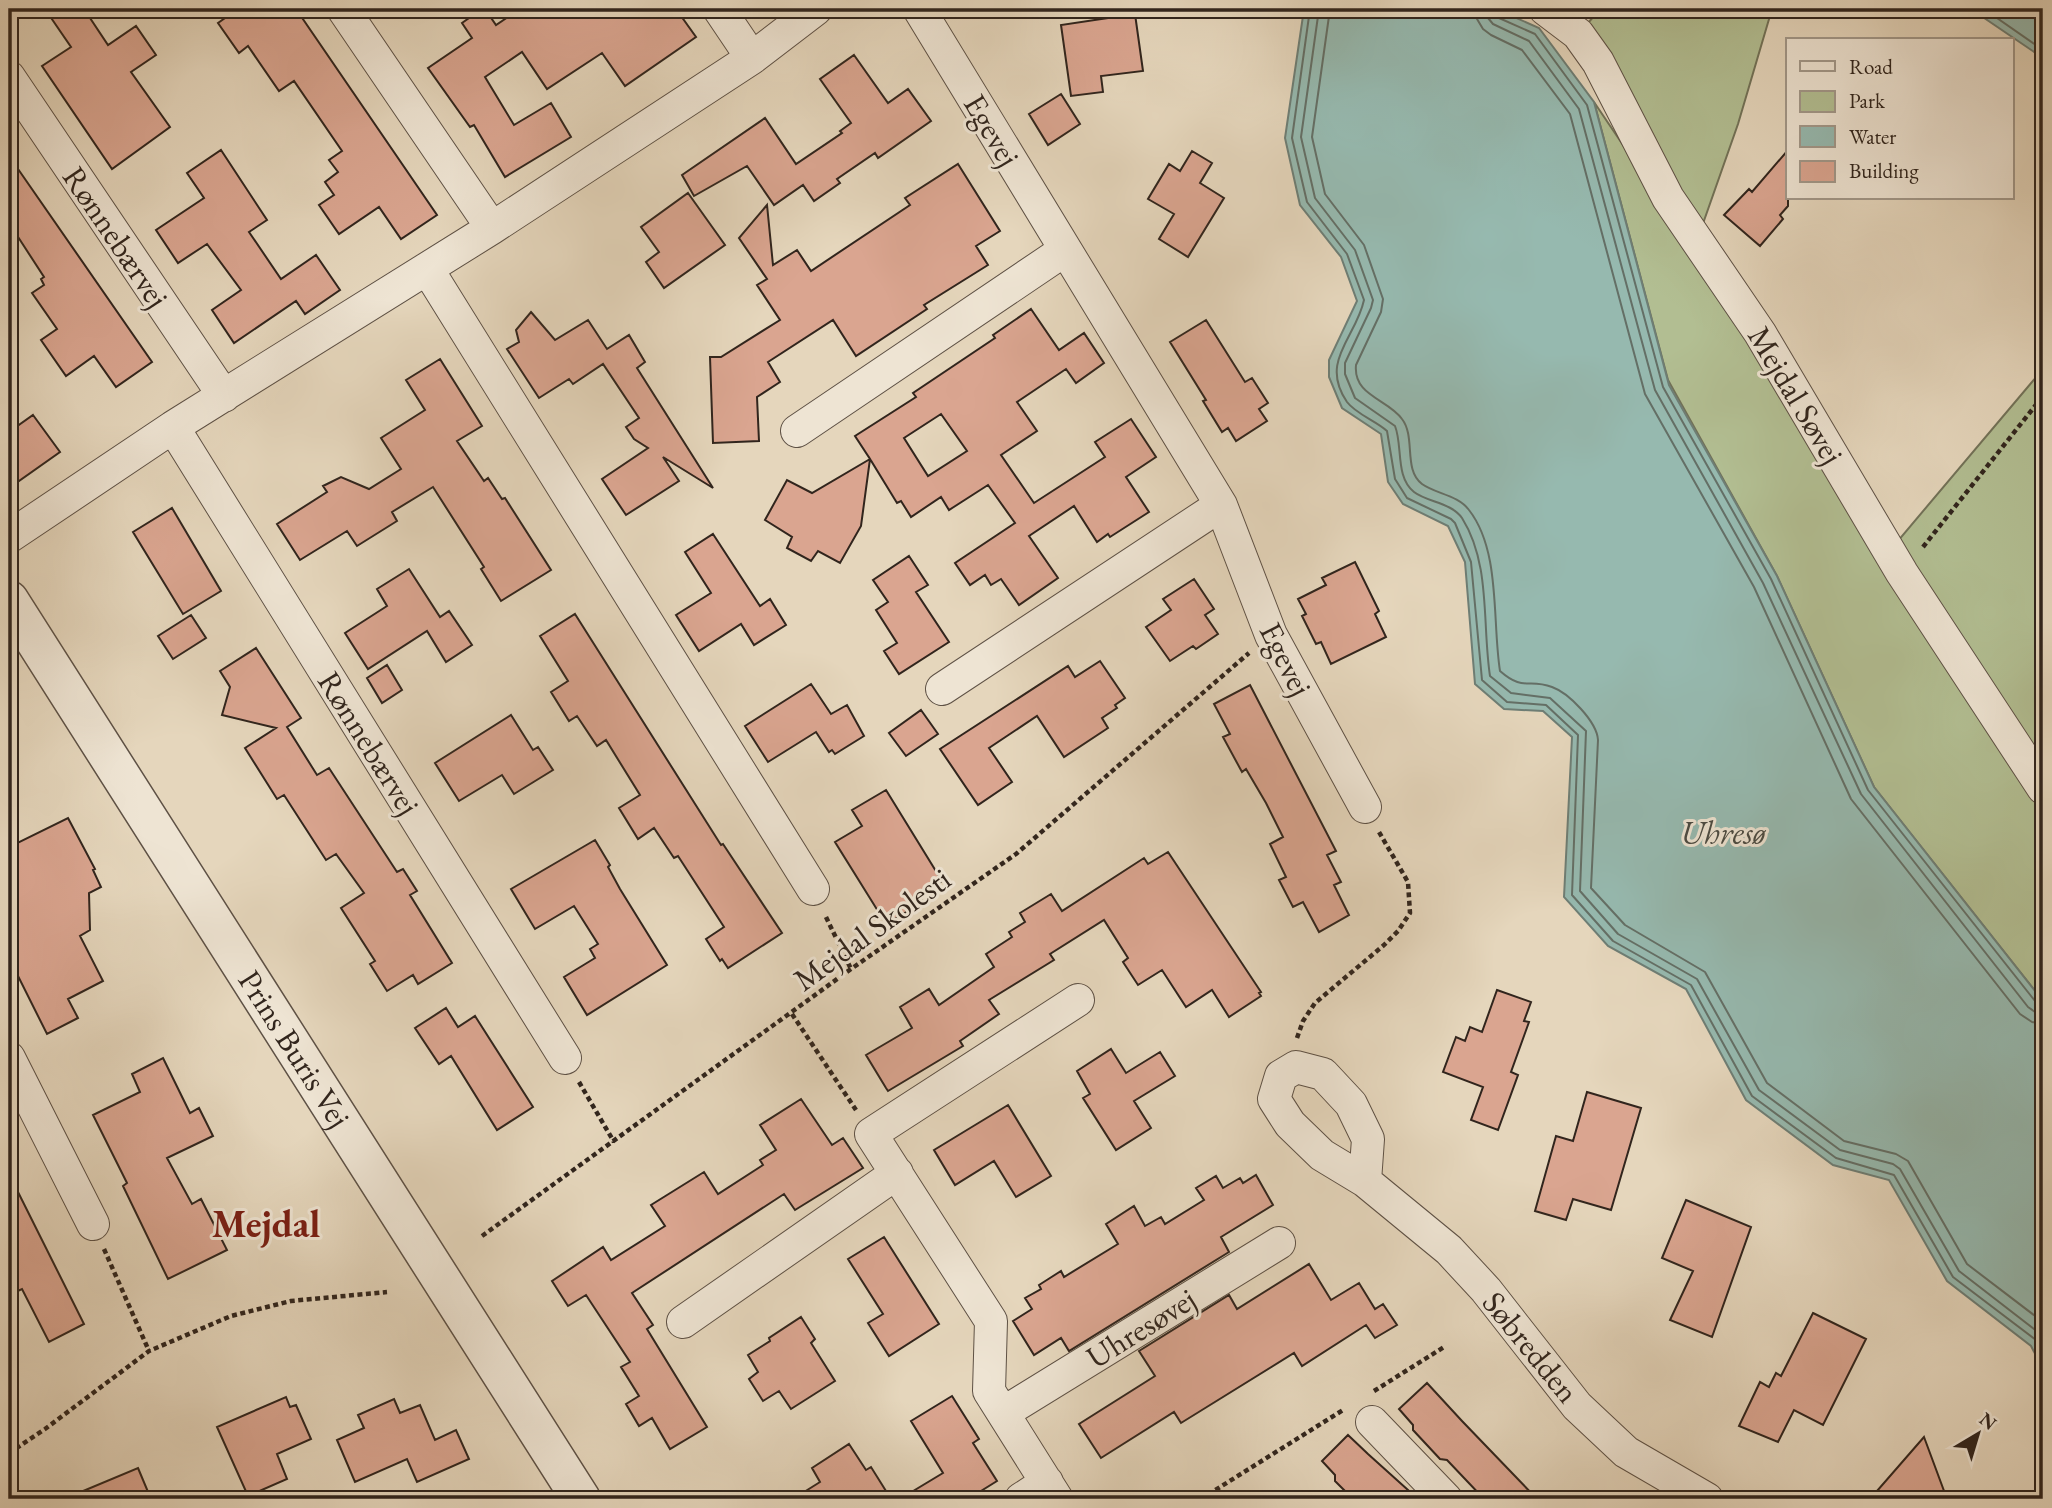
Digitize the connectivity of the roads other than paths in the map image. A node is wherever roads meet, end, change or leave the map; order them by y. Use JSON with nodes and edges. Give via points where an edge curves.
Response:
{"nodes":[{"id":1,"x":343,"y":9,"type":"edge"},
{"id":2,"x":719,"y":9,"type":"edge"},
{"id":3,"x":816,"y":9,"type":"edge"},
{"id":4,"x":919,"y":9,"type":"edge"},
{"id":5,"x":1545,"y":9,"type":"edge"},
{"id":6,"x":752,"y":58,"type":"junction"},
{"id":7,"x":9,"y":77,"type":"edge"},
{"id":8,"x":492,"y":228,"type":"junction"},
{"id":9,"x":1065,"y":250,"type":"junction"},
{"id":10,"x":428,"y":270,"type":"junction"},
{"id":11,"x":224,"y":396,"type":"junction"},
{"id":12,"x":173,"y":428,"type":"junction"},
{"id":13,"x":797,"y":431,"type":"dead end"},
{"id":14,"x":1222,"y":505,"type":"junction"},
{"id":15,"x":9,"y":537,"type":"edge"},
{"id":16,"x":9,"y":600,"type":"edge"},
{"id":17,"x":942,"y":689,"type":"dead end"},
{"id":18,"x":2043,"y":788,"type":"edge"},
{"id":19,"x":1365,"y":807,"type":"road end"},
{"id":20,"x":813,"y":889,"type":"road end"},
{"id":21,"x":1078,"y":1000,"type":"dead end"},
{"id":22,"x":9,"y":1058,"type":"edge"},
{"id":23,"x":565,"y":1058,"type":"road end"},
{"id":24,"x":897,"y":1173,"type":"junction"},
{"id":25,"x":1365,"y":1181,"type":"junction"},
{"id":26,"x":93,"y":1224,"type":"road end"},
{"id":27,"x":1279,"y":1243,"type":"dead end"},
{"id":28,"x":683,"y":1322,"type":"dead end"},
{"id":29,"x":1362,"y":1408,"type":"road end"},
{"id":30,"x":1003,"y":1413,"type":"junction"},
{"id":31,"x":1041,"y":1494,"type":"edge"},
{"id":32,"x":581,"y":1499,"type":"edge"},
{"id":33,"x":1446,"y":1499,"type":"edge"},
{"id":34,"x":1707,"y":1499,"type":"edge"}],
"edges":[{"from":1,"to":8,"type":"street"},
{"from":2,"to":6,"type":"street"},
{"from":3,"to":6,"type":"street"},
{"from":4,"to":9,"type":"street","name":"Egevej"},
{"from":5,"to":18,"type":"street","name":"Mejdal Søvej","via":[[1578,34],[1598,62],[1668,198],[1760,333],[1902,573]]},
{"from":6,"to":8,"type":"street"},
{"from":7,"to":11,"type":"street","name":"Rønnebærvej"},
{"from":8,"to":10,"type":"street"},
{"from":9,"to":13,"type":"street"},
{"from":9,"to":14,"type":"street","name":"Egevej"},
{"from":10,"to":11,"type":"street"},
{"from":10,"to":20,"type":"street"},
{"from":11,"to":12,"type":"street"},
{"from":12,"to":15,"type":"street"},
{"from":12,"to":23,"type":"street","name":"Rønnebærvej"},
{"from":14,"to":17,"type":"street"},
{"from":14,"to":19,"type":"street","name":"Egevej","via":[[1270,635]]},
{"from":16,"to":32,"type":"street","name":"Prins Buris Vej"},
{"from":21,"to":24,"type":"street","via":[[872,1134]]},
{"from":22,"to":26,"type":"street"},
{"from":24,"to":28,"type":"street"},
{"from":24,"to":30,"type":"street","via":[[991,1321],[989,1391]]},
{"from":25,"to":25,"type":"street","name":"Søbredden","via":[[1322,1154],[1290,1124],[1274,1098],[1281,1076],[1296,1066],[1323,1074],[1350,1104],[1368,1139]]},
{"from":25,"to":34,"type":"street","name":"Søbredden","via":[[1449,1250],[1577,1406],[1606,1434],[1626,1452]]},
{"from":27,"to":30,"type":"street","name":"Uhresøvej"},
{"from":29,"to":33,"type":"street"},
{"from":30,"to":31,"type":"street"}]}
